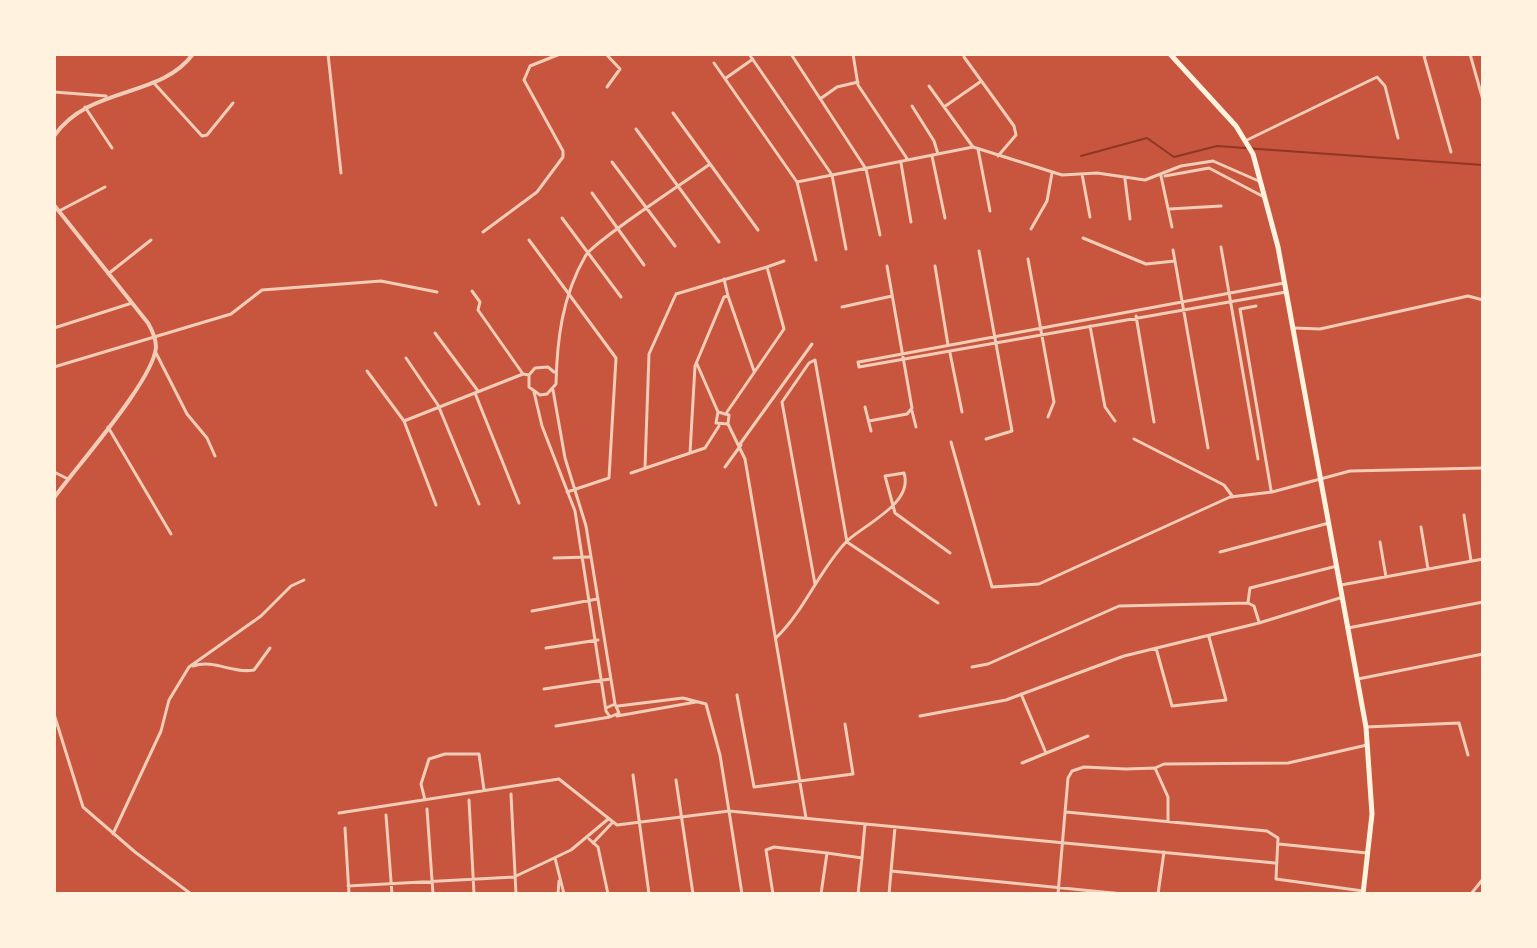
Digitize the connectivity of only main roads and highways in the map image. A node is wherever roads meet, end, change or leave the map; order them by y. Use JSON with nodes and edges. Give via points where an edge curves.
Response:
{"nodes":[{"id":1,"x":1170,"y":54,"type":"edge"},
{"id":2,"x":1363,"y":892,"type":"edge"}],
"edges":[{"from":1,"to":2,"type":"main road","via":[[1236,126],[1267,199],[1366,727],[1372,777]]}]}
